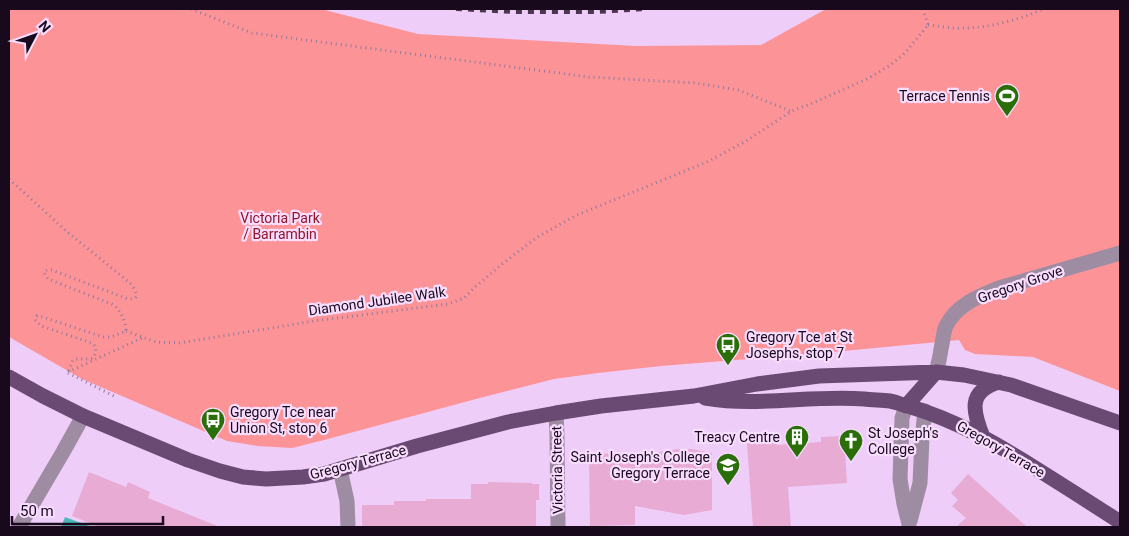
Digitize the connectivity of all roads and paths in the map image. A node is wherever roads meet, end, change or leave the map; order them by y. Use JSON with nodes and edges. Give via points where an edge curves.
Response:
{"nodes":[{"id":1,"x":191,"y":9,"type":"edge"},
{"id":2,"x":1044,"y":9,"type":"edge"},
{"id":3,"x":923,"y":11,"type":"edge"},
{"id":4,"x":928,"y":26,"type":"junction"},
{"id":5,"x":792,"y":111,"type":"junction"},
{"id":6,"x":9,"y":179,"type":"edge"},
{"id":7,"x":1120,"y":253,"type":"edge"},
{"id":8,"x":126,"y":331,"type":"junction"},
{"id":9,"x":142,"y":338,"type":"junction"},
{"id":10,"x":68,"y":372,"type":"junction"},
{"id":11,"x":936,"y":372,"type":"junction"},
{"id":12,"x":9,"y":377,"type":"edge"},
{"id":13,"x":999,"y":382,"type":"junction"},
{"id":14,"x":694,"y":396,"type":"junction"},
{"id":15,"x":116,"y":397,"type":"dead end"},
{"id":16,"x":906,"y":406,"type":"junction"},
{"id":17,"x":925,"y":411,"type":"junction"},
{"id":18,"x":556,"y":412,"type":"junction"},
{"id":19,"x":83,"y":416,"type":"junction"},
{"id":20,"x":1120,"y":423,"type":"edge"},
{"id":21,"x":983,"y":437,"type":"junction"},
{"id":22,"x":340,"y":469,"type":"junction"},
{"id":23,"x":1120,"y":522,"type":"edge"},
{"id":24,"x":909,"y":526,"type":"edge"},
{"id":25,"x":19,"y":527,"type":"edge"},
{"id":26,"x":348,"y":527,"type":"edge"},
{"id":27,"x":558,"y":527,"type":"edge"}],
"edges":[{"from":1,"to":5,"type":"path","via":[[252,33],[589,78],[696,83],[738,90]]},
{"from":2,"to":4,"type":"path","via":[[999,24],[964,28]]},
{"from":3,"to":4,"type":"path"},
{"from":4,"to":5,"type":"path","name":"Diamond Jubilee Walk","via":[[889,66],[867,79]]},
{"from":5,"to":9,"type":"path","name":"Diamond Jubilee Walk","via":[[707,162],[578,215],[539,236],[464,298],[448,304],[179,343]]},
{"from":6,"to":8,"type":"path","via":[[136,290],[135,298],[128,300],[52,270],[44,272],[48,278],[114,305],[121,312]]},
{"from":7,"to":11,"type":"street","name":"Gregory Grove","via":[[1000,288],[967,303],[946,326]]},
{"from":8,"to":9,"type":"path","name":"Diamond Jubilee Walk"},
{"from":8,"to":10,"type":"path","via":[[103,337],[37,316],[35,320],[41,326],[95,346],[93,358],[73,360]]},
{"from":9,"to":10,"type":"path"},
{"from":10,"to":15,"type":"path"},
{"from":11,"to":13,"type":"main road","name":"Gregory Terrace"},
{"from":11,"to":14,"type":"main road","name":"Gregory Terrace","via":[[818,376]]},
{"from":11,"to":16,"type":"main road"},
{"from":11,"to":17,"type":"main road"},
{"from":12,"to":19,"type":"main road","name":"Gregory Terrace"},
{"from":13,"to":20,"type":"main road","name":"Gregory Terrace"},
{"from":13,"to":21,"type":"main road","via":[[986,387],[976,399],[975,410]]},
{"from":14,"to":16,"type":"main road","name":"Gregory Terrace","via":[[740,402],[846,398],[890,401]]},
{"from":14,"to":18,"type":"main road","name":"Gregory Terrace"},
{"from":16,"to":17,"type":"main road","name":"Gregory Terrace"},
{"from":16,"to":24,"type":"street","via":[[902,418],[900,479]]},
{"from":17,"to":21,"type":"main road","name":"Gregory Terrace"},
{"from":17,"to":24,"type":"street","via":[[920,483]]},
{"from":18,"to":22,"type":"main road","name":"Gregory Terrace","via":[[508,422]]},
{"from":18,"to":27,"type":"street","name":"Victoria Street"},
{"from":19,"to":22,"type":"main road","name":"Gregory Terrace","via":[[188,460],[242,477],[295,478]]},
{"from":19,"to":25,"type":"street"},
{"from":21,"to":23,"type":"main road","name":"Gregory Terrace"},
{"from":22,"to":26,"type":"street","via":[[347,501]]}]}
